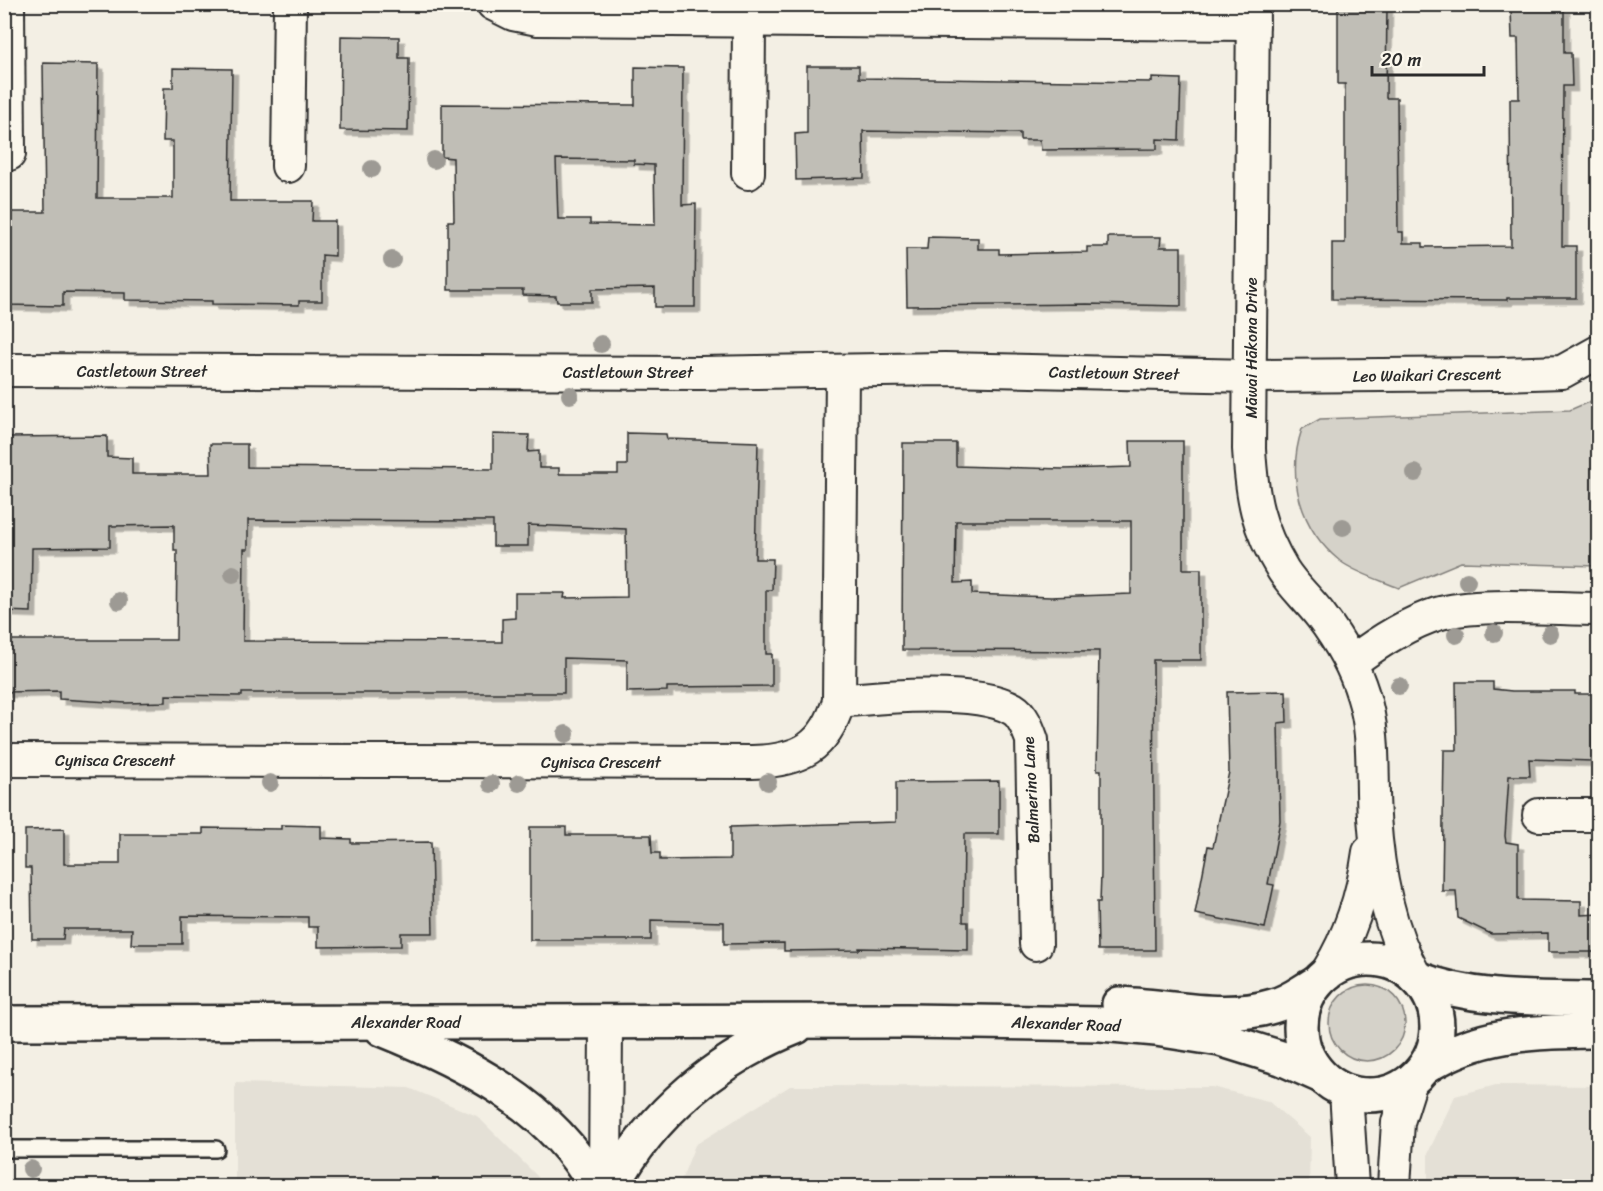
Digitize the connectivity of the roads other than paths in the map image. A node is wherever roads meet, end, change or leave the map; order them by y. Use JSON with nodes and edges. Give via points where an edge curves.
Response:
{"nodes":[{"id":1,"x":8,"y":4,"type":"edge"},
{"id":2,"x":290,"y":4,"type":"edge"},
{"id":3,"x":493,"y":4,"type":"edge"},
{"id":4,"x":1253,"y":14,"type":"edge"},
{"id":5,"x":749,"y":20,"type":"junction"},
{"id":6,"x":9,"y":154,"type":"dead end"},
{"id":7,"x":288,"y":166,"type":"dead end"},
{"id":8,"x":748,"y":173,"type":"dead end"},
{"id":9,"x":1599,"y":352,"type":"edge"},
{"id":10,"x":4,"y":370,"type":"edge"},
{"id":11,"x":842,"y":372,"type":"junction"},
{"id":12,"x":1251,"y":376,"type":"junction"},
{"id":13,"x":1599,"y":609,"type":"edge"},
{"id":14,"x":1352,"y":662,"type":"junction"},
{"id":15,"x":839,"y":700,"type":"junction"},
{"id":16,"x":4,"y":760,"type":"edge"},
{"id":17,"x":1539,"y":815,"type":"dead end"},
{"id":18,"x":1599,"y":815,"type":"edge"},
{"id":19,"x":1374,"y":816,"type":"junction"},
{"id":20,"x":1036,"y":944,"type":"dead end"},
{"id":21,"x":1321,"y":977,"type":"junction"},
{"id":22,"x":1416,"y":978,"type":"junction"},
{"id":23,"x":1599,"y":999,"type":"edge"},
{"id":24,"x":364,"y":1022,"type":"junction"},
{"id":25,"x":606,"y":1022,"type":"junction"},
{"id":26,"x":807,"y":1022,"type":"junction"},
{"id":27,"x":4,"y":1023,"type":"edge"},
{"id":28,"x":1599,"y":1032,"type":"edge"},
{"id":29,"x":1418,"y":1074,"type":"junction"},
{"id":30,"x":1333,"y":1083,"type":"junction"},
{"id":31,"x":4,"y":1149,"type":"edge"},
{"id":32,"x":216,"y":1149,"type":"dead end"},
{"id":33,"x":595,"y":1186,"type":"edge"},
{"id":34,"x":605,"y":1186,"type":"edge"},
{"id":35,"x":613,"y":1186,"type":"edge"},
{"id":36,"x":1352,"y":1186,"type":"edge"},
{"id":37,"x":1394,"y":1186,"type":"edge"}],
"edges":[{"from":1,"to":6,"type":"street"},
{"from":2,"to":7,"type":"street"},
{"from":3,"to":5,"type":"street","via":[[538,20]]},
{"from":4,"to":5,"type":"street"},
{"from":4,"to":12,"type":"street","name":"Māwai Hākona Drive"},
{"from":5,"to":8,"type":"street"},
{"from":9,"to":12,"type":"street","name":"Leo Waikari Crescent","via":[[1562,372]]},
{"from":10,"to":11,"type":"street","name":"Castletown Street"},
{"from":11,"to":12,"type":"street","name":"Castletown Street","via":[[945,369]]},
{"from":11,"to":15,"type":"street","name":"Cynisca Crescent"},
{"from":12,"to":14,"type":"street","name":"Māwai Hākona Drive","via":[[1252,496],[1265,535],[1284,571]]},
{"from":13,"to":14,"type":"street","via":[[1462,610],[1439,614],[1386,639]]},
{"from":14,"to":19,"type":"street","name":"Māwai Hākona Drive","via":[[1372,731]]},
{"from":15,"to":16,"type":"street","name":"Cynisca Crescent","via":[[831,725],[815,743],[794,757],[766,762]]},
{"from":15,"to":20,"type":"street","name":"Balmerino Lane","via":[[964,698],[992,700],[1015,710],[1032,740]]},
{"from":17,"to":18,"type":"street"},
{"from":19,"to":21,"type":"street","name":"Māwai Hākona Drive","via":[[1359,903],[1350,931]]},
{"from":19,"to":22,"type":"street","name":"Māwai Hākona Drive","via":[[1388,915]]},
{"from":21,"to":22,"type":"street","name":"Alexander Road","via":[[1345,962],[1364,958],[1401,966]]},
{"from":21,"to":26,"type":"street","name":"Alexander Road","via":[[1273,1007],[1245,1011],[1122,1004],[1018,1004]]},
{"from":21,"to":30,"type":"street","via":[[1305,1001],[1301,1040],[1307,1059]]},
{"from":22,"to":23,"type":"street","name":"Alexander Road","via":[[1476,995]]},
{"from":22,"to":29,"type":"street","name":"Alexander Road","via":[[1436,1011],[1436,1040]]},
{"from":24,"to":25,"type":"street","name":"Alexander Road"},
{"from":24,"to":27,"type":"street","name":"Alexander Road"},
{"from":24,"to":33,"type":"street","via":[[446,1055],[485,1076],[556,1136]]},
{"from":25,"to":26,"type":"street","name":"Alexander Road"},
{"from":25,"to":34,"type":"street"},
{"from":26,"to":30,"type":"street","name":"Alexander Road","via":[[1017,1022],[1156,1029],[1220,1039],[1281,1058]]},
{"from":26,"to":35,"type":"street","via":[[770,1037],[694,1086],[638,1146]]},
{"from":28,"to":29,"type":"street","name":"Alexander Road","via":[[1517,1034],[1477,1041],[1444,1054]]},
{"from":29,"to":30,"type":"street","name":"Alexander Road","via":[[1391,1092],[1369,1095]]},
{"from":29,"to":37,"type":"street","via":[[1398,1122]]},
{"from":30,"to":36,"type":"street"},
{"from":31,"to":32,"type":"lane"}]}
